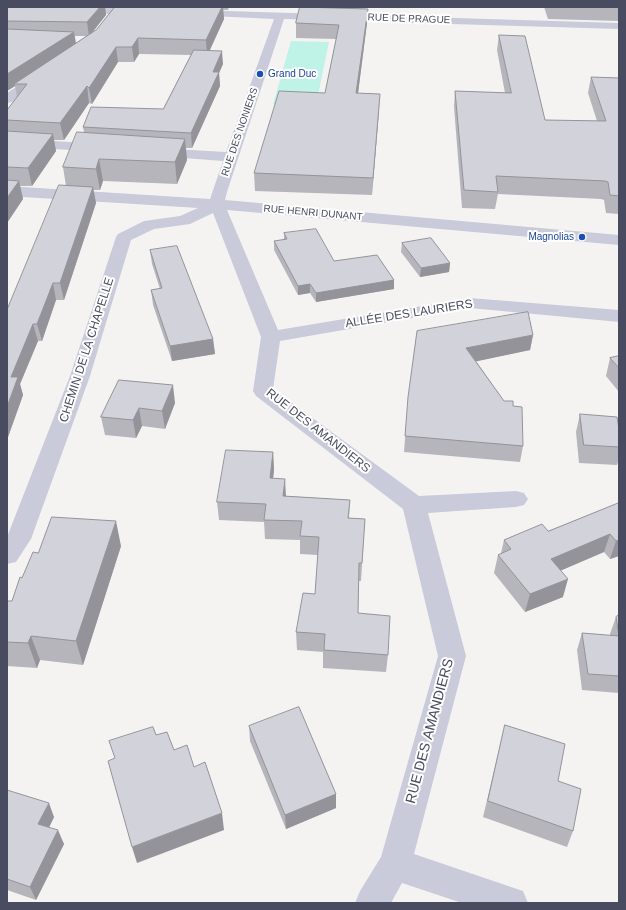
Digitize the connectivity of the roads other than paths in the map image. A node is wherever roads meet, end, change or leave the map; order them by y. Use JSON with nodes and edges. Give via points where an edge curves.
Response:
{"nodes":[{"id":1,"x":62,"y":10,"type":"edge"},
{"id":2,"x":117,"y":11,"type":"junction"},
{"id":3,"x":157,"y":12,"type":"edge"},
{"id":4,"x":180,"y":13,"type":"edge"},
{"id":5,"x":280,"y":16,"type":"junction"},
{"id":6,"x":106,"y":25,"type":"edge"},
{"id":7,"x":619,"y":26,"type":"edge"},
{"id":8,"x":53,"y":68,"type":"edge"},
{"id":9,"x":7,"y":99,"type":"edge"},
{"id":10,"x":7,"y":142,"type":"edge"},
{"id":11,"x":116,"y":149,"type":"edge"},
{"id":12,"x":147,"y":151,"type":"edge"},
{"id":13,"x":232,"y":157,"type":"junction"},
{"id":14,"x":7,"y":191,"type":"edge"},
{"id":15,"x":217,"y":204,"type":"junction"},
{"id":16,"x":619,"y":240,"type":"edge"},
{"id":17,"x":619,"y":316,"type":"edge"},
{"id":18,"x":271,"y":336,"type":"junction"},
{"id":19,"x":516,"y":499,"type":"dead end"},
{"id":20,"x":414,"y":504,"type":"junction"},
{"id":21,"x":7,"y":555,"type":"edge"},
{"id":22,"x":395,"y":864,"type":"junction"},
{"id":23,"x":372,"y":903,"type":"edge"},
{"id":24,"x":511,"y":903,"type":"edge"}],
"edges":[{"from":1,"to":2,"type":"street"},
{"from":2,"to":3,"type":"street"},
{"from":2,"to":6,"type":"street"},
{"from":4,"to":5,"type":"street","name":"RUE DE PRAGUE"},
{"from":5,"to":7,"type":"street","name":"RUE DE PRAGUE"},
{"from":5,"to":13,"type":"street","name":"RUE DES NONIERS"},
{"from":8,"to":9,"type":"street"},
{"from":10,"to":11,"type":"street"},
{"from":12,"to":13,"type":"street"},
{"from":13,"to":15,"type":"street","name":"RUE DES NONIERS"},
{"from":14,"to":15,"type":"street","name":"RUE HENRI DUNANT"},
{"from":15,"to":16,"type":"street","name":"RUE HENRI DUNANT"},
{"from":15,"to":18,"type":"street"},
{"from":15,"to":21,"type":"street","name":"CHEMIN DE LA CHAPELLE","via":[[184,221],[150,224],[124,237],[77,384],[19,539]]},
{"from":17,"to":18,"type":"street","name":"ALLÉE DES LAURIERS","via":[[470,303]]},
{"from":18,"to":20,"type":"street","name":"RUE DES AMANDIERS","via":[[263,391]]},
{"from":19,"to":20,"type":"street"},
{"from":20,"to":22,"type":"street","name":"RUE DES AMANDIERS","via":[[452,656]]},
{"from":22,"to":23,"type":"street","name":"RUE DES AMANDIERS"},
{"from":22,"to":24,"type":"street"}]}
